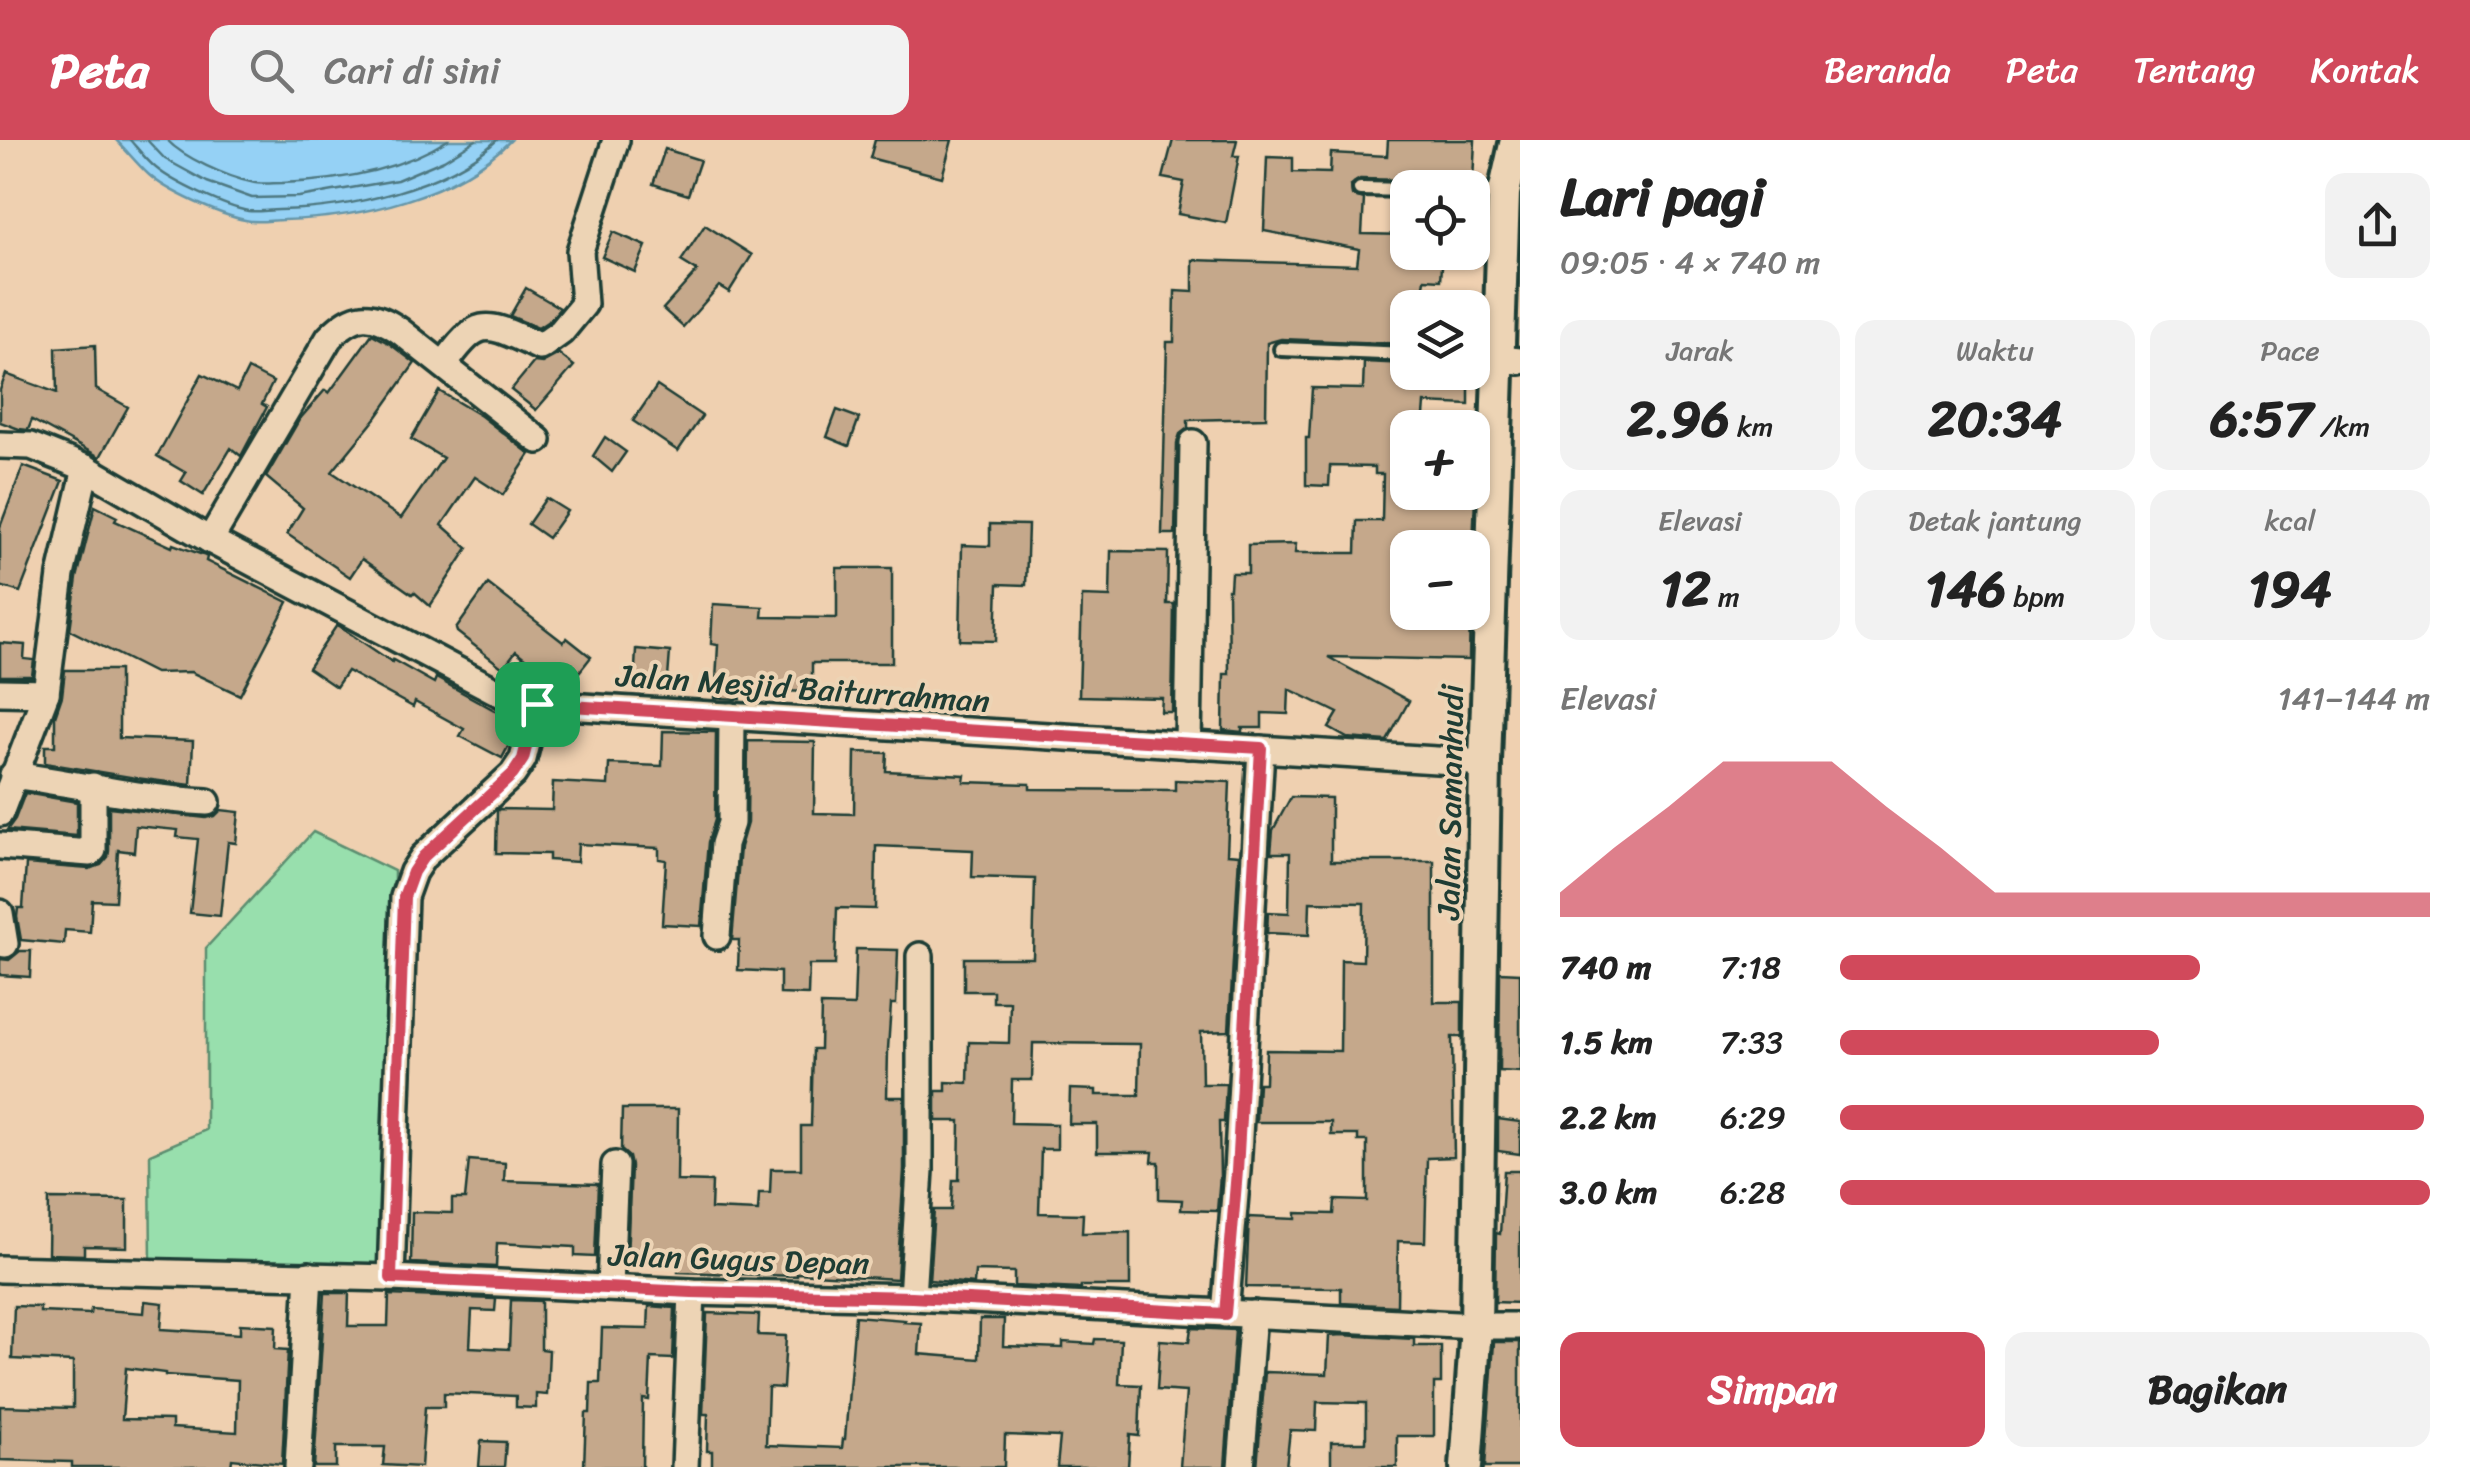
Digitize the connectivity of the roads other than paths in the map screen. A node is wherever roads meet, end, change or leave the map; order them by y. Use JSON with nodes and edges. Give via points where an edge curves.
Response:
{"nodes":[{"id":1,"x":616,"y":140,"type":"edge"},
{"id":2,"x":1517,"y":143,"type":"edge"},
{"id":3,"x":1360,"y":189,"type":"dead end"},
{"id":4,"x":1390,"y":190,"type":"edge"},
{"id":5,"x":1490,"y":193,"type":"edge"},
{"id":6,"x":1504,"y":193,"type":"junction"},
{"id":7,"x":1281,"y":349,"type":"dead end"},
{"id":8,"x":1390,"y":353,"type":"edge"},
{"id":9,"x":1497,"y":359,"type":"edge"},
{"id":10,"x":444,"y":366,"type":"junction"},
{"id":11,"x":538,"y":440,"type":"dead end"},
{"id":12,"x":1192,"y":443,"type":"dead end"},
{"id":13,"x":0,"y":445,"type":"edge"},
{"id":14,"x":86,"y":468,"type":"junction"},
{"id":15,"x":210,"y":540,"type":"junction"},
{"id":16,"x":0,"y":692,"type":"edge"},
{"id":17,"x":46,"y":693,"type":"junction"},
{"id":18,"x":537,"y":704,"type":"junction"},
{"id":19,"x":732,"y":716,"type":"junction"},
{"id":20,"x":1188,"y":745,"type":"junction"},
{"id":21,"x":1261,"y":748,"type":"junction"},
{"id":22,"x":1485,"y":762,"type":"junction"},
{"id":23,"x":13,"y":775,"type":"junction"},
{"id":24,"x":93,"y":786,"type":"junction"},
{"id":25,"x":207,"y":802,"type":"dead end"},
{"id":26,"x":0,"y":813,"type":"edge"},
{"id":27,"x":0,"y":846,"type":"edge"},
{"id":28,"x":0,"y":913,"type":"edge"},
{"id":29,"x":717,"y":936,"type":"dead end"},
{"id":30,"x":5,"y":944,"type":"dead end"},
{"id":31,"x":920,"y":956,"type":"dead end"},
{"id":32,"x":615,"y":1165,"type":"dead end"},
{"id":33,"x":0,"y":1269,"type":"edge"},
{"id":34,"x":308,"y":1275,"type":"junction"},
{"id":35,"x":391,"y":1278,"type":"junction"},
{"id":36,"x":610,"y":1287,"type":"junction"},
{"id":37,"x":692,"y":1292,"type":"junction"},
{"id":38,"x":912,"y":1297,"type":"junction"},
{"id":39,"x":1225,"y":1314,"type":"junction"},
{"id":40,"x":1253,"y":1314,"type":"junction"},
{"id":41,"x":1476,"y":1326,"type":"junction"},
{"id":42,"x":1520,"y":1326,"type":"edge"},
{"id":43,"x":298,"y":1467,"type":"edge"},
{"id":44,"x":684,"y":1467,"type":"edge"},
{"id":45,"x":1241,"y":1467,"type":"edge"},
{"id":46,"x":1466,"y":1467,"type":"edge"}],
"edges":[{"from":1,"to":10,"type":"street","via":[[580,250],[584,304],[540,347],[496,327],[476,328]]},
{"from":2,"to":6,"type":"street","name":"Jalan Samanhudi"},
{"from":3,"to":4,"type":"lane"},
{"from":5,"to":6,"type":"lane"},
{"from":6,"to":9,"type":"street","name":"Jalan Samanhudi"},
{"from":7,"to":8,"type":"lane"},
{"from":9,"to":22,"type":"street","name":"Jalan Samanhudi"},
{"from":10,"to":11,"type":"street"},
{"from":10,"to":15,"type":"street","via":[[383,319],[362,316],[342,324]]},
{"from":12,"to":20,"type":"street"},
{"from":13,"to":14,"type":"street","name":"Jalan Mesjid Baiturrahman","via":[[32,446]]},
{"from":14,"to":15,"type":"street","name":"Jalan Mesjid Baiturrahman"},
{"from":14,"to":17,"type":"street","via":[[61,575]]},
{"from":15,"to":18,"type":"street","name":"Jalan Mesjid Baiturrahman","via":[[520,703]]},
{"from":16,"to":17,"type":"street"},
{"from":17,"to":23,"type":"street"},
{"from":18,"to":19,"type":"street","name":"Jalan Mesjid Baiturrahman"},
{"from":18,"to":35,"type":"street","via":[[513,774],[423,857],[404,897]]},
{"from":19,"to":20,"type":"street","name":"Jalan Mesjid Baiturrahman"},
{"from":19,"to":29,"type":"street","via":[[731,824]]},
{"from":20,"to":21,"type":"street","name":"Jalan Mesjid Baiturrahman"},
{"from":21,"to":22,"type":"street","name":"Jalan Mesjid Baiturrahman"},
{"from":21,"to":39,"type":"street"},
{"from":22,"to":41,"type":"street","name":"Jalan Samanhudi"},
{"from":23,"to":24,"type":"street"},
{"from":23,"to":26,"type":"street"},
{"from":24,"to":25,"type":"street"},
{"from":24,"to":27,"type":"street","via":[[90,853]]},
{"from":28,"to":30,"type":"street"},
{"from":31,"to":38,"type":"street","via":[[920,1170]]},
{"from":32,"to":36,"type":"street"},
{"from":33,"to":34,"type":"street","name":"Jalan Gugus Depan"},
{"from":34,"to":35,"type":"street","name":"Jalan Gugus Depan"},
{"from":34,"to":43,"type":"street"},
{"from":35,"to":36,"type":"street","name":"Jalan Gugus Depan"},
{"from":36,"to":37,"type":"street","name":"Jalan Gugus Depan"},
{"from":37,"to":38,"type":"street","name":"Jalan Gugus Depan"},
{"from":37,"to":44,"type":"street"},
{"from":38,"to":39,"type":"street","name":"Jalan Gugus Depan"},
{"from":39,"to":40,"type":"street","name":"Jalan Gugus Depan"},
{"from":40,"to":41,"type":"street","name":"Jalan Gugus Depan"},
{"from":40,"to":45,"type":"street"},
{"from":41,"to":42,"type":"street","name":"Jalan Gugus Depan"},
{"from":41,"to":46,"type":"street","name":"Jalan Samanhudi"}]}
